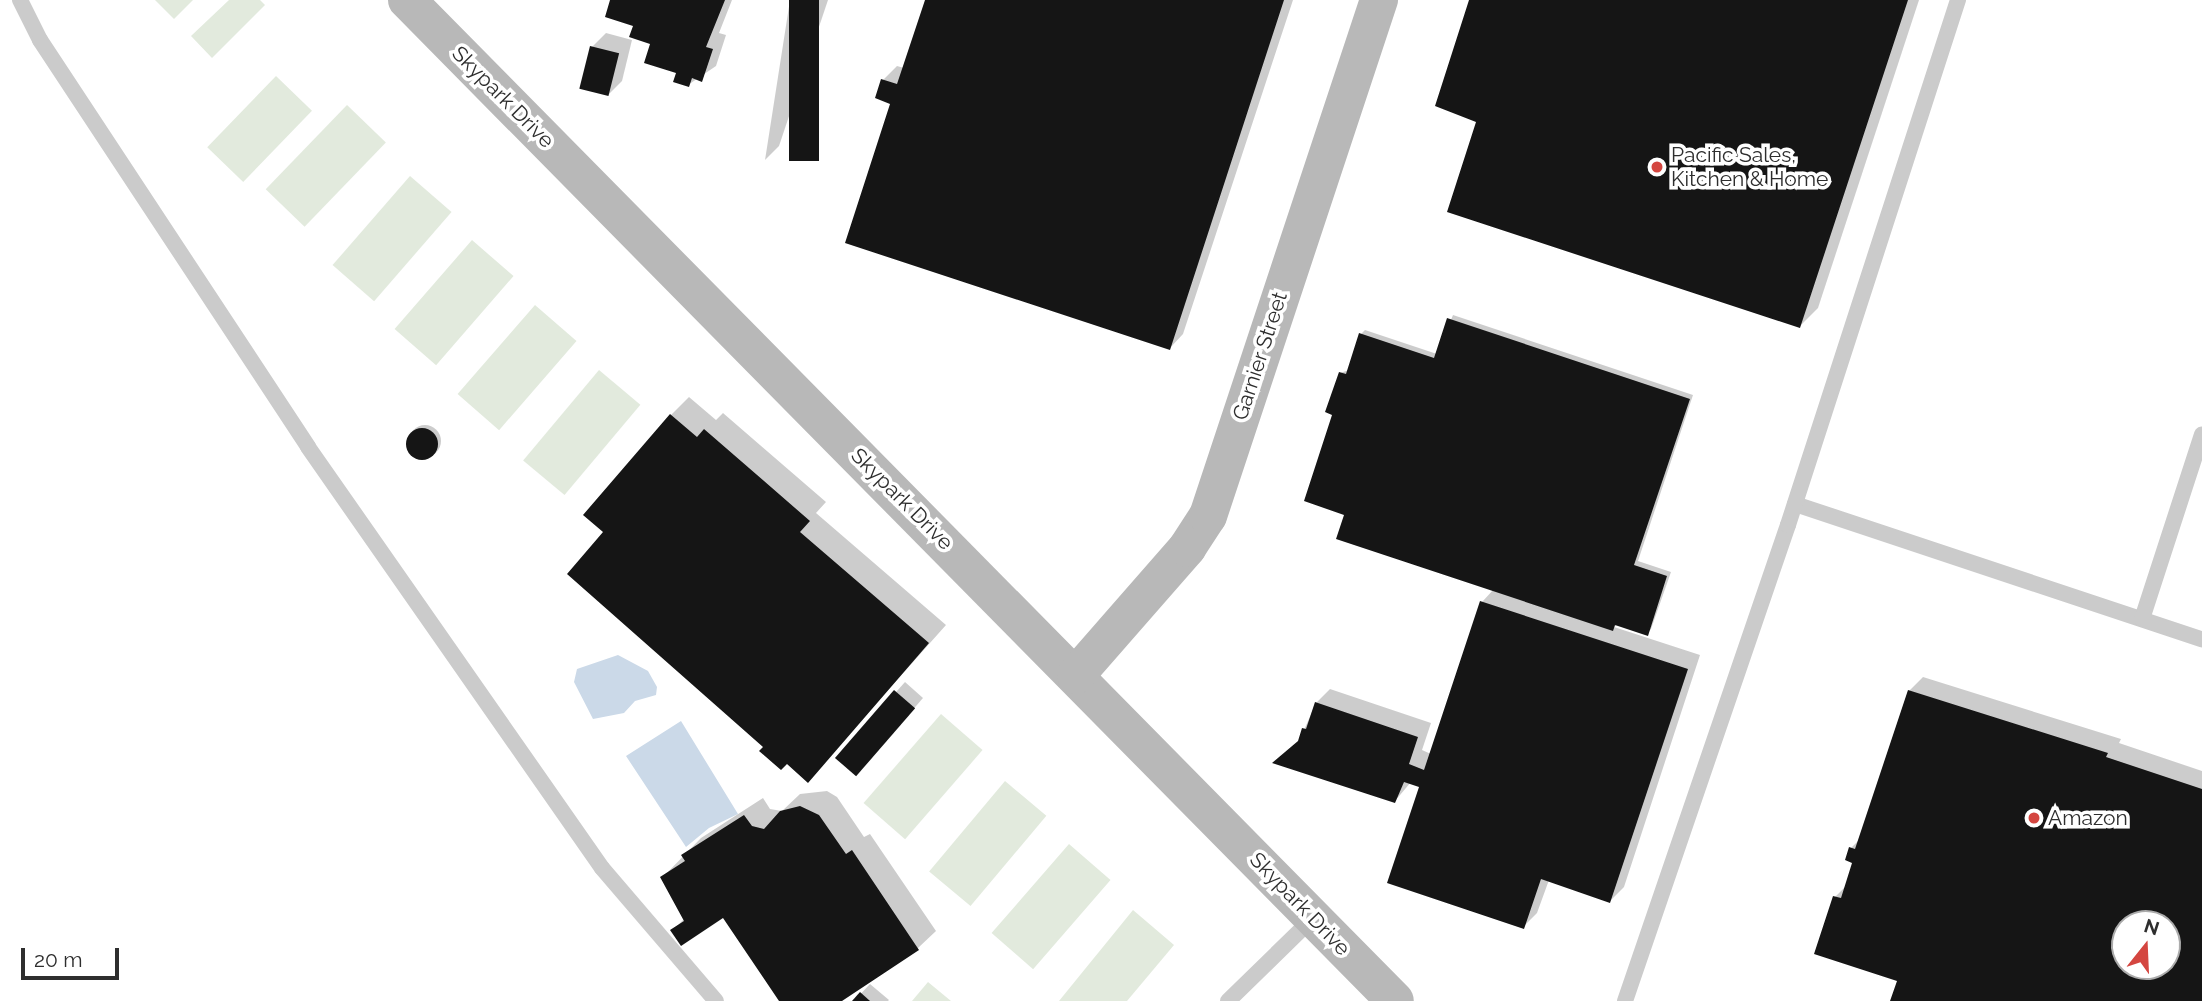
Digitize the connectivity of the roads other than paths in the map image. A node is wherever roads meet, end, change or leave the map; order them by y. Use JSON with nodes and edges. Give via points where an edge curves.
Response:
{"nodes":[{"id":1,"x":20,"y":0,"type":"edge"},
{"id":2,"x":407,"y":0,"type":"edge"},
{"id":3,"x":1379,"y":0,"type":"edge"},
{"id":4,"x":1958,"y":0,"type":"edge"},
{"id":5,"x":2202,"y":434,"type":"edge"},
{"id":6,"x":1794,"y":504,"type":"junction"},
{"id":7,"x":2142,"y":620,"type":"junction"},
{"id":8,"x":2202,"y":639,"type":"edge"},
{"id":9,"x":1076,"y":675,"type":"junction"},
{"id":10,"x":1313,"y":918,"type":"junction"},
{"id":11,"x":716,"y":1001,"type":"edge"},
{"id":12,"x":1228,"y":1001,"type":"edge"},
{"id":13,"x":1395,"y":1001,"type":"edge"},
{"id":14,"x":1625,"y":1001,"type":"edge"}],
"edges":[{"from":1,"to":11,"type":"lane","via":[[40,40],[307,447],[602,868]]},
{"from":2,"to":9,"type":"main road","name":"Skypark Drive"},
{"from":3,"to":9,"type":"main road","name":"Garnier Street","via":[[1208,516],[1187,548]]},
{"from":4,"to":6,"type":"lane"},
{"from":5,"to":7,"type":"lane"},
{"from":6,"to":7,"type":"lane"},
{"from":6,"to":14,"type":"lane"},
{"from":7,"to":8,"type":"lane"},
{"from":9,"to":10,"type":"main road","name":"Skypark Drive"},
{"from":10,"to":12,"type":"lane"},
{"from":10,"to":13,"type":"main road","name":"Skypark Drive"}]}
